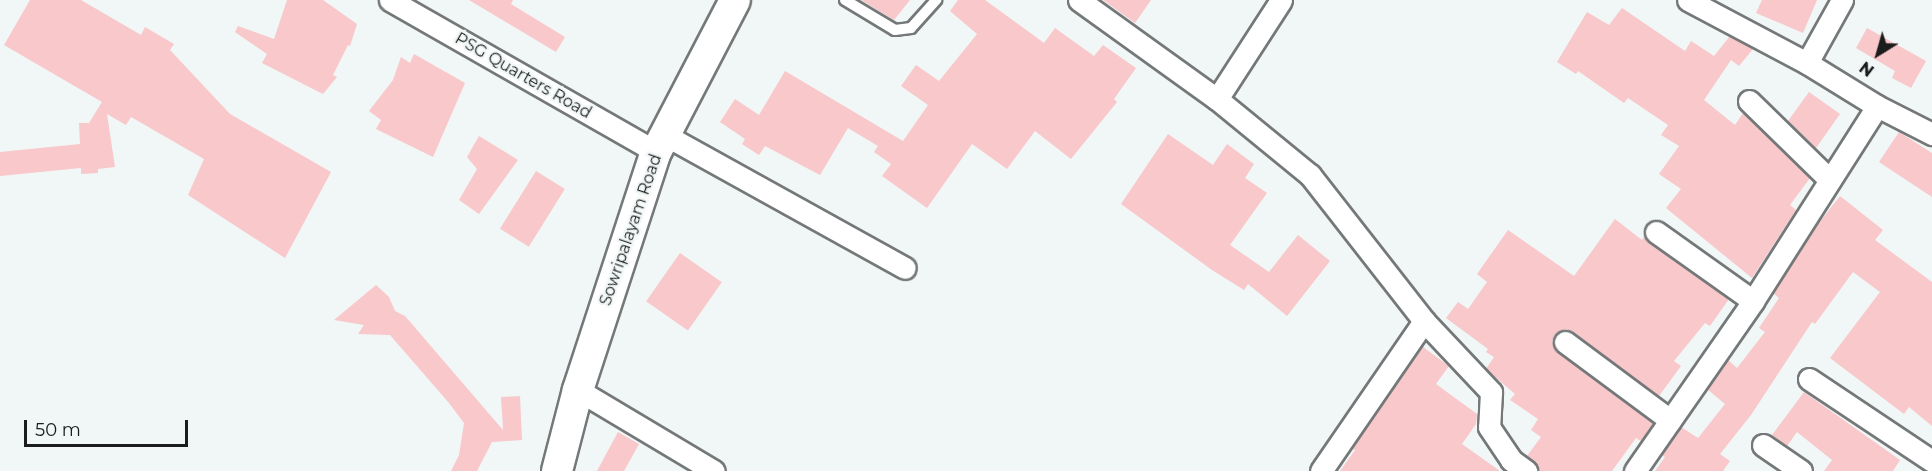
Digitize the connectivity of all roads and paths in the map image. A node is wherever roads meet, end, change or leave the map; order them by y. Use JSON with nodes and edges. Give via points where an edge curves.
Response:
{"nodes":[{"id":1,"x":390,"y":0,"type":"edge"},
{"id":2,"x":735,"y":0,"type":"edge"},
{"id":3,"x":845,"y":0,"type":"edge"},
{"id":4,"x":936,"y":0,"type":"edge"},
{"id":5,"x":1079,"y":0,"type":"edge"},
{"id":6,"x":1281,"y":0,"type":"edge"},
{"id":7,"x":1688,"y":0,"type":"edge"},
{"id":8,"x":1842,"y":0,"type":"edge"},
{"id":9,"x":1807,"y":63,"type":"junction"},
{"id":10,"x":1217,"y":99,"type":"junction"},
{"id":11,"x":1749,"y":101,"type":"dead end"},
{"id":12,"x":1877,"y":106,"type":"junction"},
{"id":13,"x":1932,"y":134,"type":"edge"},
{"id":14,"x":661,"y":144,"type":"junction"},
{"id":15,"x":1830,"y":180,"type":"junction"},
{"id":16,"x":1656,"y":232,"type":"dead end"},
{"id":17,"x":905,"y":268,"type":"dead end"},
{"id":18,"x":1753,"y":302,"type":"junction"},
{"id":19,"x":1424,"y":321,"type":"junction"},
{"id":20,"x":1565,"y":342,"type":"dead end"},
{"id":21,"x":1809,"y":379,"type":"dead end"},
{"id":22,"x":578,"y":390,"type":"junction"},
{"id":23,"x":1670,"y":420,"type":"junction"},
{"id":24,"x":1763,"y":444,"type":"dead end"},
{"id":25,"x":1932,"y":461,"type":"edge"},
{"id":26,"x":557,"y":471,"type":"edge"},
{"id":27,"x":714,"y":471,"type":"edge"},
{"id":28,"x":1321,"y":471,"type":"edge"},
{"id":29,"x":1526,"y":471,"type":"edge"},
{"id":30,"x":1635,"y":471,"type":"edge"},
{"id":31,"x":1800,"y":471,"type":"edge"}],
"edges":[{"from":1,"to":14,"type":"street","name":"PSG Quarters Road"},
{"from":2,"to":14,"type":"street","name":"Sowripalayam Road"},
{"from":3,"to":4,"type":"lane","via":[[895,30],[911,28]]},
{"from":5,"to":10,"type":"street"},
{"from":6,"to":10,"type":"street"},
{"from":7,"to":9,"type":"street"},
{"from":8,"to":9,"type":"street"},
{"from":9,"to":12,"type":"street"},
{"from":10,"to":19,"type":"street","via":[[1310,175]]},
{"from":11,"to":15,"type":"street"},
{"from":12,"to":13,"type":"street"},
{"from":12,"to":15,"type":"street"},
{"from":14,"to":17,"type":"street","name":"PSG Quarters Road"},
{"from":14,"to":22,"type":"street","name":"Sowripalayam Road"},
{"from":15,"to":18,"type":"street"},
{"from":16,"to":18,"type":"street"},
{"from":18,"to":23,"type":"street"},
{"from":19,"to":28,"type":"street"},
{"from":19,"to":29,"type":"street","via":[[1491,392],[1489,427],[1511,460]]},
{"from":20,"to":23,"type":"street"},
{"from":21,"to":25,"type":"street"},
{"from":22,"to":26,"type":"street","name":"Sowripalayam Road"},
{"from":22,"to":27,"type":"street"},
{"from":23,"to":30,"type":"street"},
{"from":24,"to":31,"type":"street"}]}
